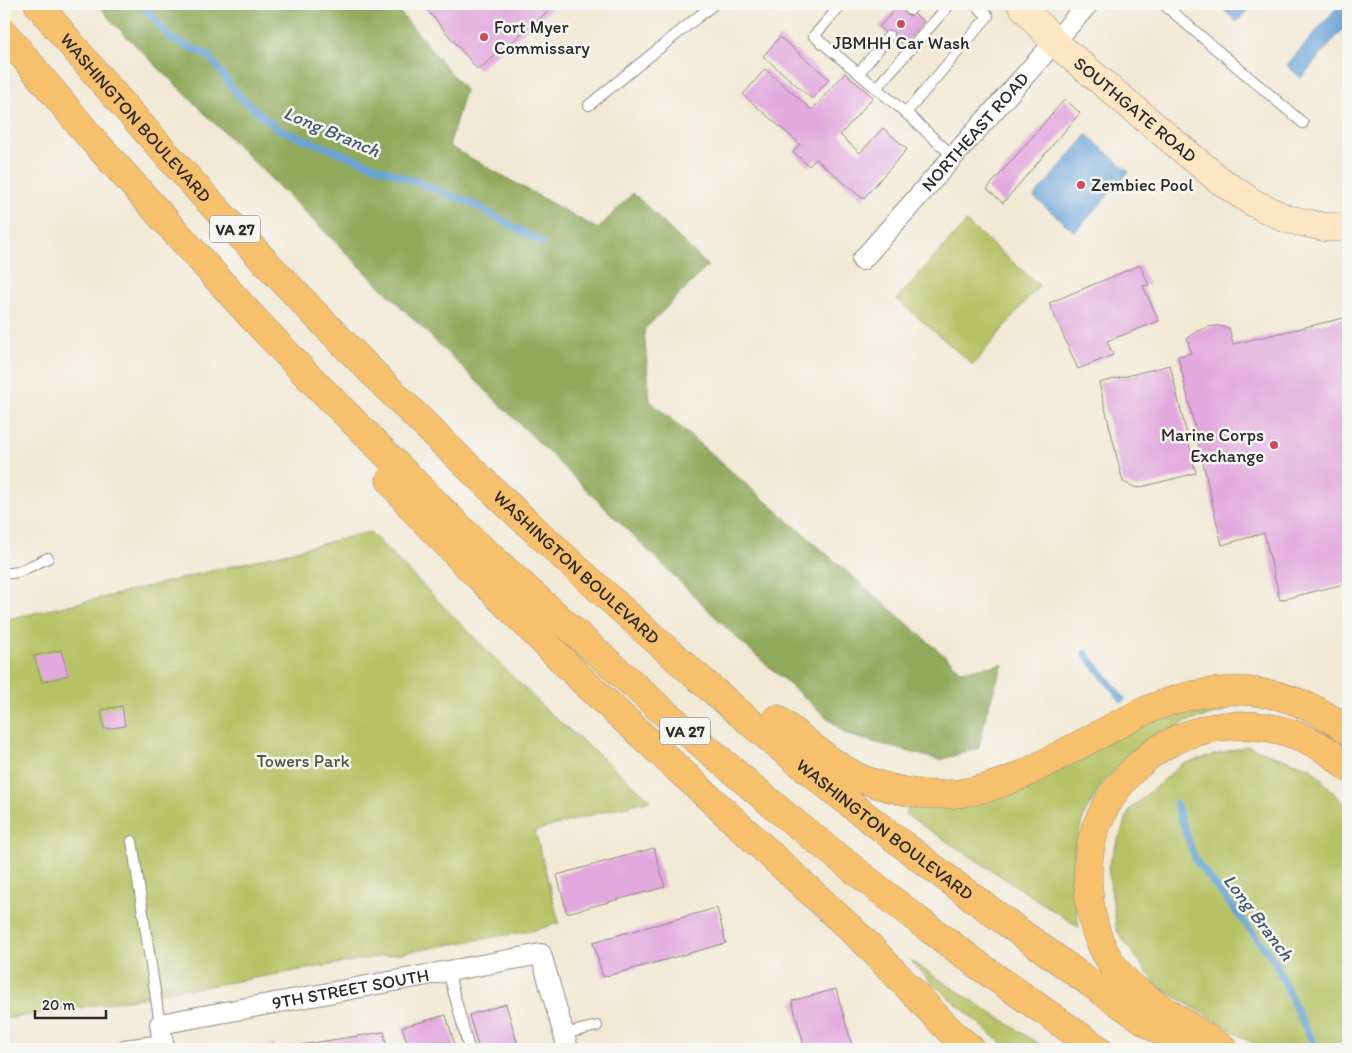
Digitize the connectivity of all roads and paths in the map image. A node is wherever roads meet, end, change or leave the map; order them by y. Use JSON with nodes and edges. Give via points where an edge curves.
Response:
{"nodes":[{"id":1,"x":38,"y":4,"type":"edge"},
{"id":2,"x":714,"y":4,"type":"edge"},
{"id":3,"x":842,"y":4,"type":"edge"},
{"id":4,"x":950,"y":4,"type":"edge"},
{"id":5,"x":974,"y":4,"type":"edge"},
{"id":6,"x":1021,"y":4,"type":"edge"},
{"id":7,"x":1088,"y":4,"type":"edge"},
{"id":8,"x":1163,"y":4,"type":"edge"},
{"id":9,"x":4,"y":33,"type":"edge"},
{"id":10,"x":889,"y":36,"type":"dead end"},
{"id":11,"x":1054,"y":42,"type":"junction"},
{"id":12,"x":859,"y":73,"type":"junction"},
{"id":13,"x":876,"y":88,"type":"junction"},
{"id":14,"x":589,"y":105,"type":"dead end"},
{"id":15,"x":906,"y":113,"type":"junction"},
{"id":16,"x":1303,"y":124,"type":"dead end"},
{"id":17,"x":954,"y":157,"type":"junction"},
{"id":18,"x":1347,"y":229,"type":"edge"},
{"id":19,"x":862,"y":260,"type":"dead end"},
{"id":20,"x":306,"y":374,"type":"junction"},
{"id":21,"x":48,"y":558,"type":"dead end"},
{"id":22,"x":4,"y":574,"type":"edge"},
{"id":23,"x":637,"y":623,"type":"junction"},
{"id":24,"x":1348,"y":731,"type":"edge"},
{"id":25,"x":1348,"y":768,"type":"edge"},
{"id":26,"x":132,"y":841,"type":"dead end"},
{"id":27,"x":448,"y":971,"type":"junction"},
{"id":28,"x":597,"y":1026,"type":"dead end"},
{"id":29,"x":162,"y":1038,"type":"edge"},
{"id":30,"x":566,"y":1042,"type":"edge"},
{"id":31,"x":124,"y":1045,"type":"dead end"},
{"id":32,"x":468,"y":1049,"type":"edge"},
{"id":33,"x":971,"y":1049,"type":"edge"},
{"id":34,"x":1098,"y":1049,"type":"edge"},
{"id":35,"x":1188,"y":1049,"type":"edge"},
{"id":36,"x":1224,"y":1049,"type":"edge"}],
"edges":[{"from":1,"to":23,"type":"highway","name":"WASHINGTON BOULEVARD","number":"VA 27","via":[[116,98],[296,294],[444,444]]},
{"from":2,"to":14,"type":"lane"},
{"from":3,"to":12,"type":"lane","via":[[814,36]]},
{"from":4,"to":13,"type":"lane"},
{"from":5,"to":15,"type":"lane","via":[[988,16]]},
{"from":6,"to":11,"type":"street","name":"SOUTHGATE ROAD"},
{"from":7,"to":11,"type":"street","name":"NORTHEAST ROAD"},
{"from":8,"to":16,"type":"lane"},
{"from":9,"to":20,"type":"highway","number":"VA 27","via":[[92,139]]},
{"from":10,"to":12,"type":"lane"},
{"from":11,"to":17,"type":"street","name":"NORTHEAST ROAD"},
{"from":11,"to":18,"type":"street","name":"SOUTHGATE ROAD","via":[[1218,179],[1252,202],[1287,219]]},
{"from":12,"to":13,"type":"lane"},
{"from":13,"to":15,"type":"lane"},
{"from":15,"to":17,"type":"lane"},
{"from":17,"to":19,"type":"street","name":"NORTHEAST ROAD"},
{"from":20,"to":33,"type":"highway","via":[[414,510],[467,566],[581,679],[867,944]]},
{"from":20,"to":34,"type":"highway","number":"VA 27","via":[[473,541],[658,708],[785,815],[919,921]]},
{"from":21,"to":22,"type":"lane","via":[[18,572]]},
{"from":23,"to":24,"type":"highway","via":[[844,769],[877,784],[915,793],[953,795],[1006,782],[1138,714],[1192,694],[1253,691],[1271,694],[1308,706]]},
{"from":23,"to":35,"type":"highway","name":"WASHINGTON BOULEVARD","number":"VA 27","via":[[747,719],[902,844],[1081,976]]},
{"from":25,"to":36,"type":"highway","via":[[1296,734],[1252,726],[1213,728],[1172,741],[1153,753],[1122,782],[1098,821],[1088,865],[1088,884],[1093,923],[1108,957],[1131,986]]},
{"from":26,"to":29,"type":"lane"},
{"from":27,"to":29,"type":"street","name":"9TH STREET SOUTH"},
{"from":27,"to":30,"type":"street","name":"9TH STREET SOUTH","via":[[541,954]]},
{"from":27,"to":32,"type":"lane"},
{"from":28,"to":30,"type":"lane"},
{"from":29,"to":31,"type":"lane"}]}
